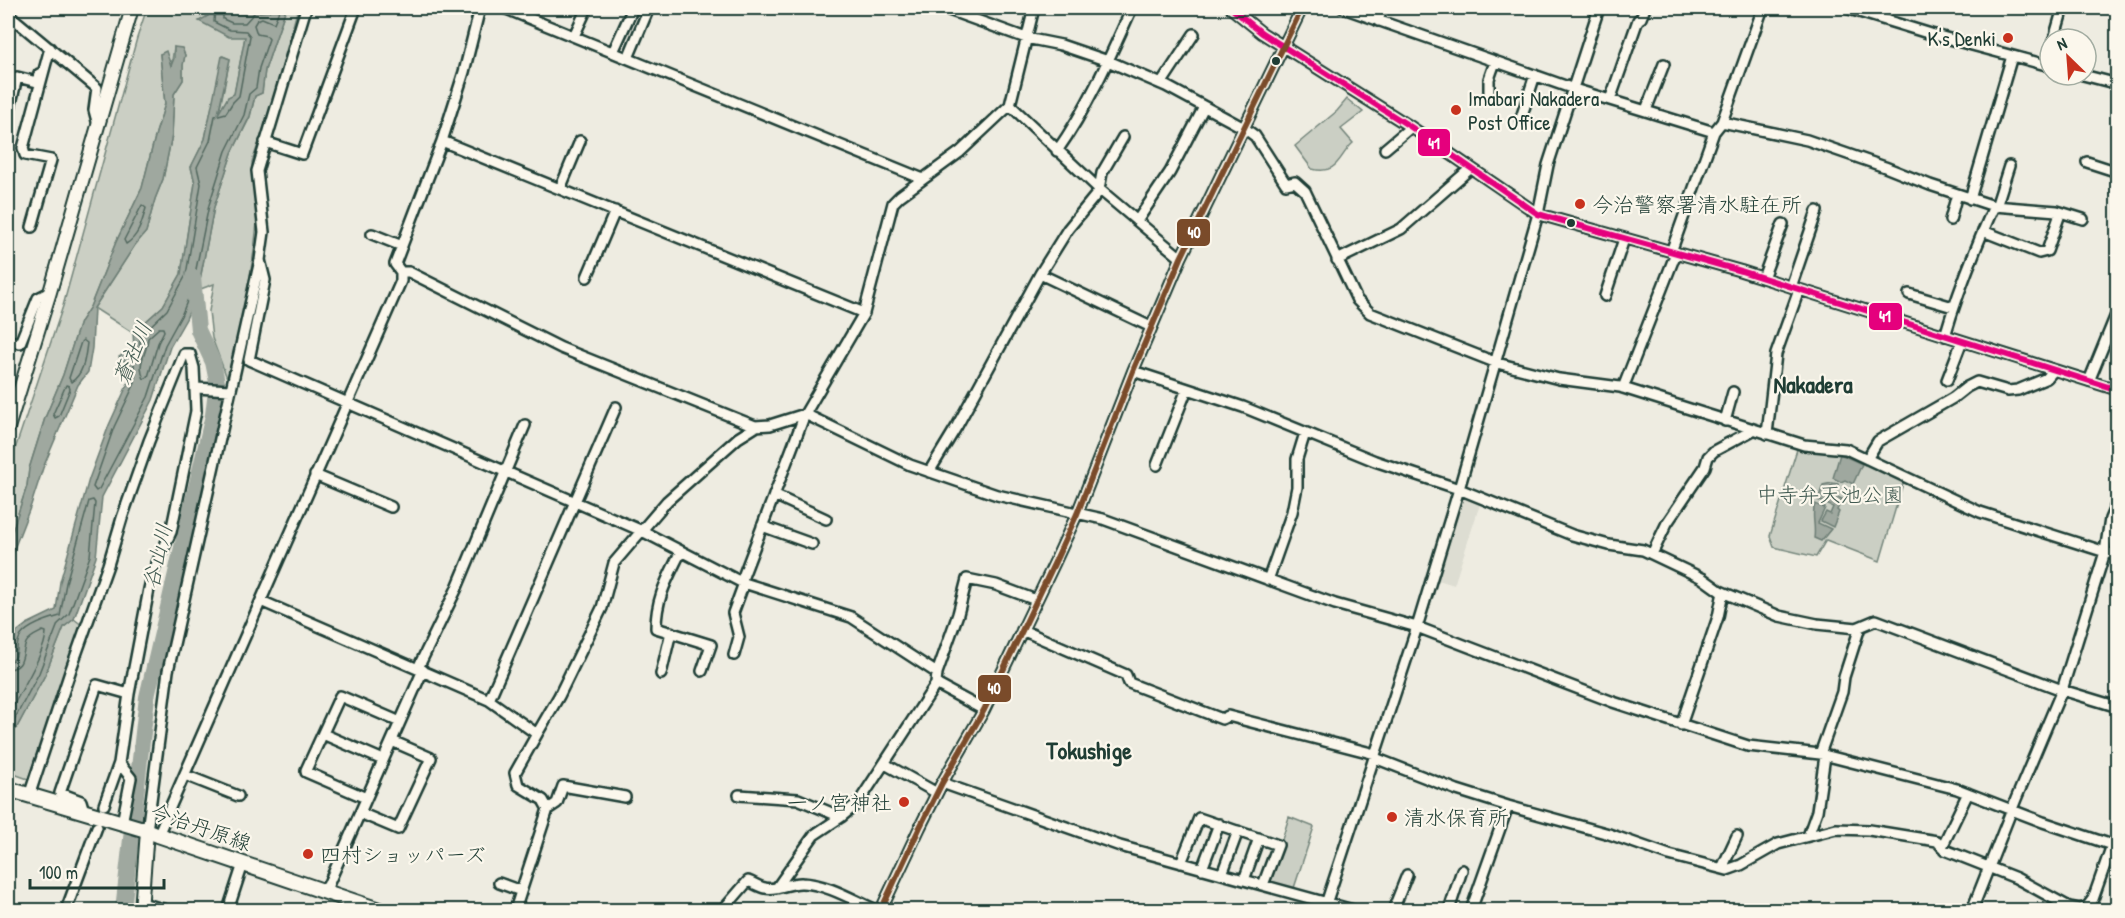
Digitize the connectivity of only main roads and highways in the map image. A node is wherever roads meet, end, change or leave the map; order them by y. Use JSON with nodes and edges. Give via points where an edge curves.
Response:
{"nodes":[{"id":1,"x":8,"y":789,"type":"edge"},
{"id":2,"x":379,"y":910,"type":"edge"}],
"edges":[{"from":1,"to":2,"type":"main road","name":"今治丹原線"}]}
